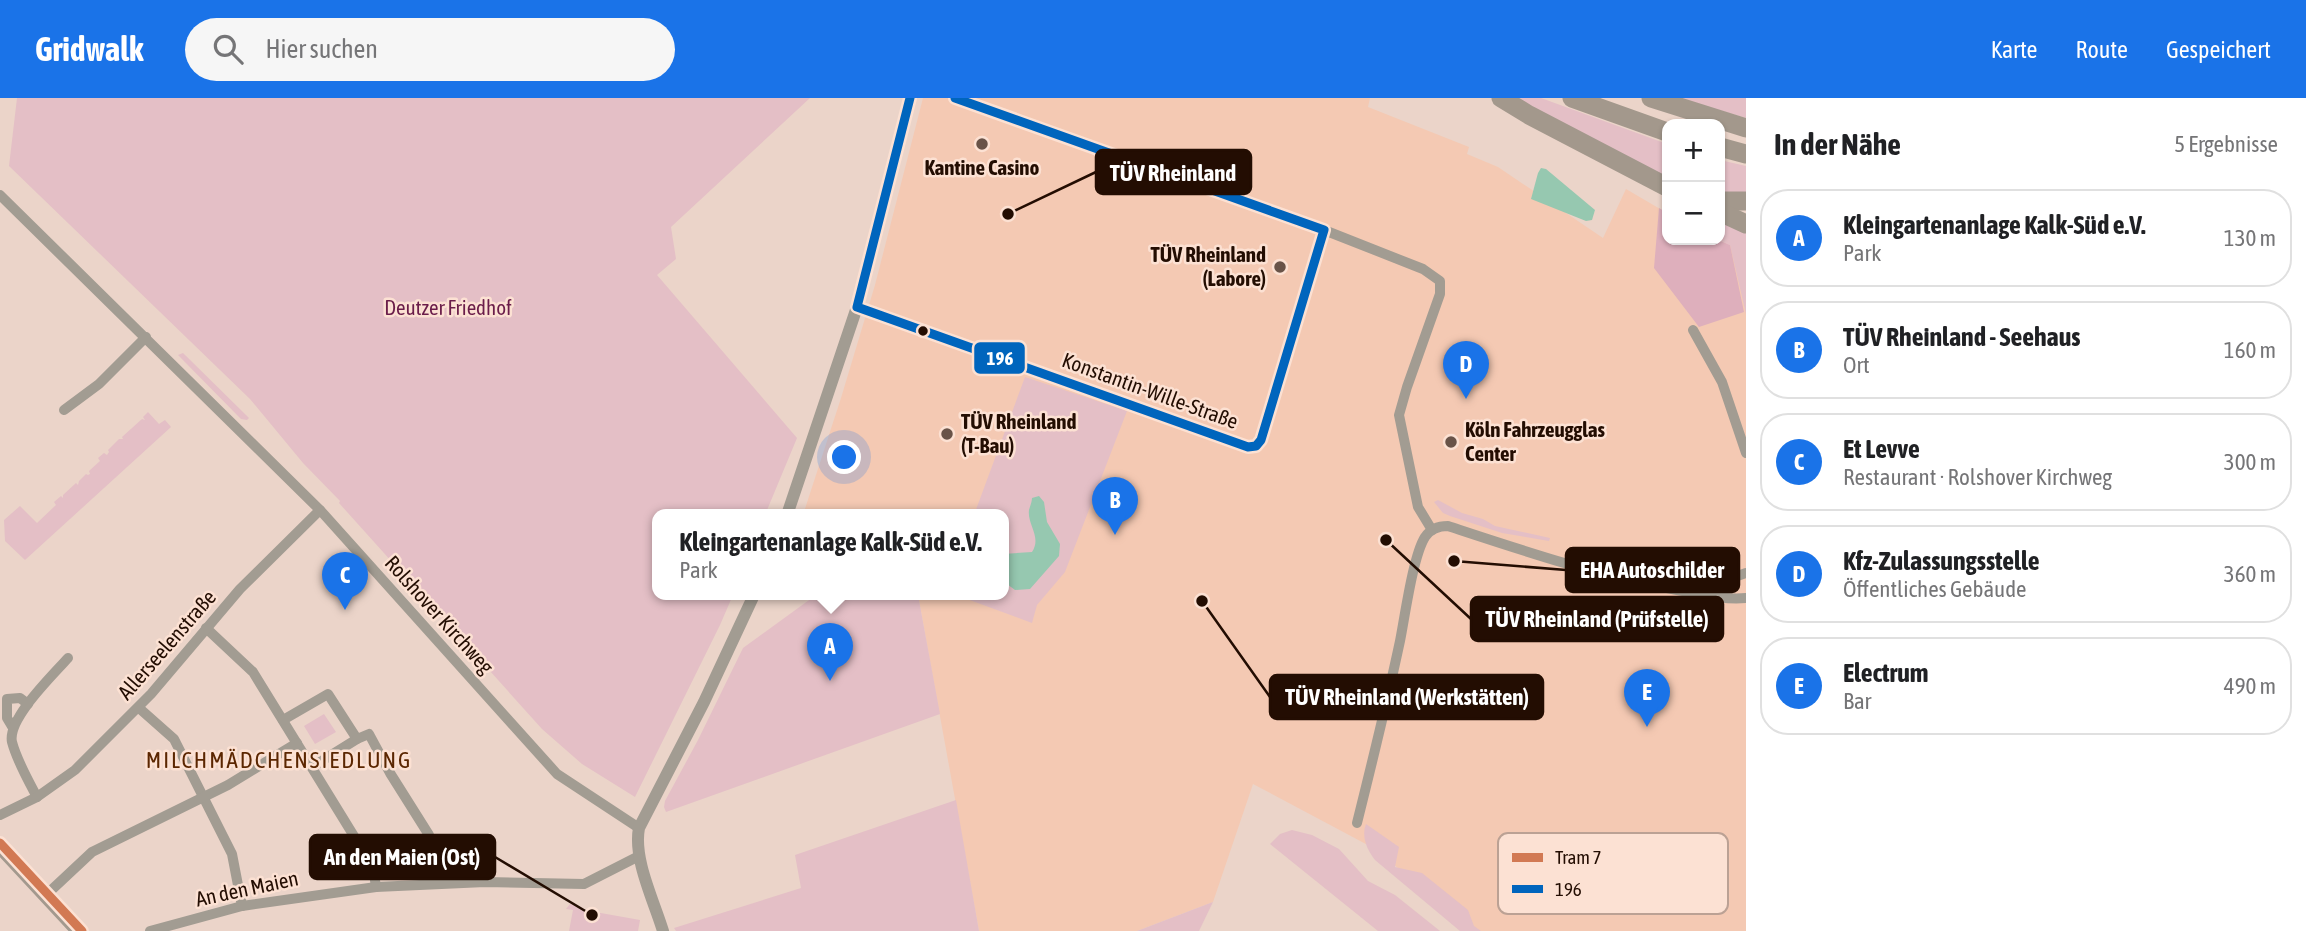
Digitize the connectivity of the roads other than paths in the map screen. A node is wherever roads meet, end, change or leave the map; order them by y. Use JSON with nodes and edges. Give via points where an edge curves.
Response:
{"nodes":[{"id":1,"x":910,"y":98,"type":"edge"},
{"id":2,"x":955,"y":98,"type":"edge"},
{"id":3,"x":1501,"y":98,"type":"edge"},
{"id":4,"x":1572,"y":98,"type":"edge"},
{"id":5,"x":1651,"y":98,"type":"edge"},
{"id":6,"x":1746,"y":128,"type":"edge"},
{"id":7,"x":1662,"y":130,"type":"edge"},
{"id":8,"x":1725,"y":148,"type":"edge"},
{"id":9,"x":1746,"y":154,"type":"edge"},
{"id":10,"x":1662,"y":184,"type":"edge"},
{"id":11,"x":0,"y":195,"type":"edge"},
{"id":12,"x":1725,"y":201,"type":"edge"},
{"id":13,"x":1746,"y":201,"type":"edge"},
{"id":14,"x":1725,"y":214,"type":"edge"},
{"id":15,"x":1746,"y":224,"type":"edge"},
{"id":16,"x":1324,"y":230,"type":"junction"},
{"id":17,"x":857,"y":307,"type":"junction"},
{"id":18,"x":1693,"y":330,"type":"dead end"},
{"id":19,"x":146,"y":337,"type":"junction"},
{"id":20,"x":64,"y":410,"type":"dead end"},
{"id":21,"x":1746,"y":453,"type":"edge"},
{"id":22,"x":789,"y":509,"type":"edge"},
{"id":23,"x":320,"y":510,"type":"junction"},
{"id":24,"x":1432,"y":530,"type":"junction"},
{"id":25,"x":1746,"y":573,"type":"edge"},
{"id":26,"x":1677,"y":590,"type":"junction"},
{"id":27,"x":1746,"y":598,"type":"edge"},
{"id":28,"x":752,"y":600,"type":"edge"},
{"id":29,"x":206,"y":628,"type":"junction"},
{"id":30,"x":68,"y":658,"type":"dead end"},
{"id":31,"x":28,"y":704,"type":"junction"},
{"id":32,"x":139,"y":708,"type":"junction"},
{"id":33,"x":283,"y":720,"type":"junction"},
{"id":34,"x":13,"y":728,"type":"junction"},
{"id":35,"x":357,"y":739,"type":"junction"},
{"id":36,"x":297,"y":743,"type":"junction"},
{"id":37,"x":312,"y":767,"type":"junction"},
{"id":38,"x":37,"y":797,"type":"junction"},
{"id":39,"x":203,"y":797,"type":"junction"},
{"id":40,"x":0,"y":815,"type":"edge"},
{"id":41,"x":1357,"y":823,"type":"dead end"},
{"id":42,"x":639,"y":828,"type":"junction"},
{"id":43,"x":0,"y":847,"type":"edge"},
{"id":44,"x":639,"y":856,"type":"junction"},
{"id":45,"x":432,"y":883,"type":"junction"},
{"id":46,"x":376,"y":887,"type":"junction"},
{"id":47,"x":45,"y":895,"type":"junction"},
{"id":48,"x":242,"y":906,"type":"junction"},
{"id":49,"x":78,"y":931,"type":"edge"},
{"id":50,"x":150,"y":931,"type":"edge"},
{"id":51,"x":663,"y":931,"type":"edge"}],
"edges":[{"from":1,"to":17,"type":"street"},
{"from":2,"to":16,"type":"street"},
{"from":3,"to":10,"type":"highway"},
{"from":4,"to":7,"type":"highway"},
{"from":5,"to":6,"type":"highway"},
{"from":8,"to":9,"type":"highway"},
{"from":11,"to":19,"type":"street","name":"Rolshover Kirchweg"},
{"from":12,"to":13,"type":"highway"},
{"from":14,"to":15,"type":"highway"},
{"from":16,"to":17,"type":"street","name":"Konstantin-Wille-Straße","via":[[1256,446],[1248,447]]},
{"from":16,"to":24,"type":"street","via":[[1440,281],[1440,295],[1399,415],[1418,507]]},
{"from":17,"to":22,"type":"street"},
{"from":18,"to":21,"type":"street","via":[[1723,382]]},
{"from":19,"to":20,"type":"street","via":[[99,384]]},
{"from":19,"to":23,"type":"street","name":"Rolshover Kirchweg"},
{"from":23,"to":29,"type":"street","name":"Allerseelenstraße"},
{"from":23,"to":42,"type":"street","name":"Rolshover Kirchweg","via":[[557,774]]},
{"from":24,"to":26,"type":"street","via":[[1448,526],[1603,575]]},
{"from":24,"to":41,"type":"street","via":[[1416,563]]},
{"from":25,"to":26,"type":"street"},
{"from":26,"to":27,"type":"street"},
{"from":28,"to":42,"type":"street"},
{"from":29,"to":32,"type":"street","name":"Allerseelenstraße"},
{"from":29,"to":33,"type":"street","via":[[253,672]]},
{"from":30,"to":31,"type":"street"},
{"from":31,"to":34,"type":"street"},
{"from":31,"to":34,"type":"street","via":[[20,698],[7,699],[7,719]]},
{"from":32,"to":38,"type":"street","name":"Allerseelenstraße","via":[[75,770]]},
{"from":32,"to":39,"type":"street","via":[[174,739]]},
{"from":33,"to":35,"type":"street","via":[[328,694]]},
{"from":33,"to":36,"type":"street"},
{"from":34,"to":38,"type":"street","via":[[11,740]]},
{"from":35,"to":37,"type":"street"},
{"from":35,"to":45,"type":"street","via":[[369,734],[429,835]]},
{"from":36,"to":37,"type":"street"},
{"from":36,"to":39,"type":"street"},
{"from":37,"to":46,"type":"street","via":[[373,867]]},
{"from":38,"to":40,"type":"street","name":"Allerseelenstraße"},
{"from":39,"to":47,"type":"street","via":[[92,852]]},
{"from":39,"to":48,"type":"street","via":[[232,854]]},
{"from":42,"to":44,"type":"street"},
{"from":43,"to":47,"type":"main road"},
{"from":44,"to":45,"type":"street","name":"An den Maien","via":[[584,884]]},
{"from":44,"to":51,"type":"street"},
{"from":45,"to":46,"type":"street","name":"An den Maien"},
{"from":46,"to":48,"type":"street","name":"An den Maien"},
{"from":47,"to":49,"type":"main road"},
{"from":48,"to":50,"type":"street","name":"An den Maien"}]}
